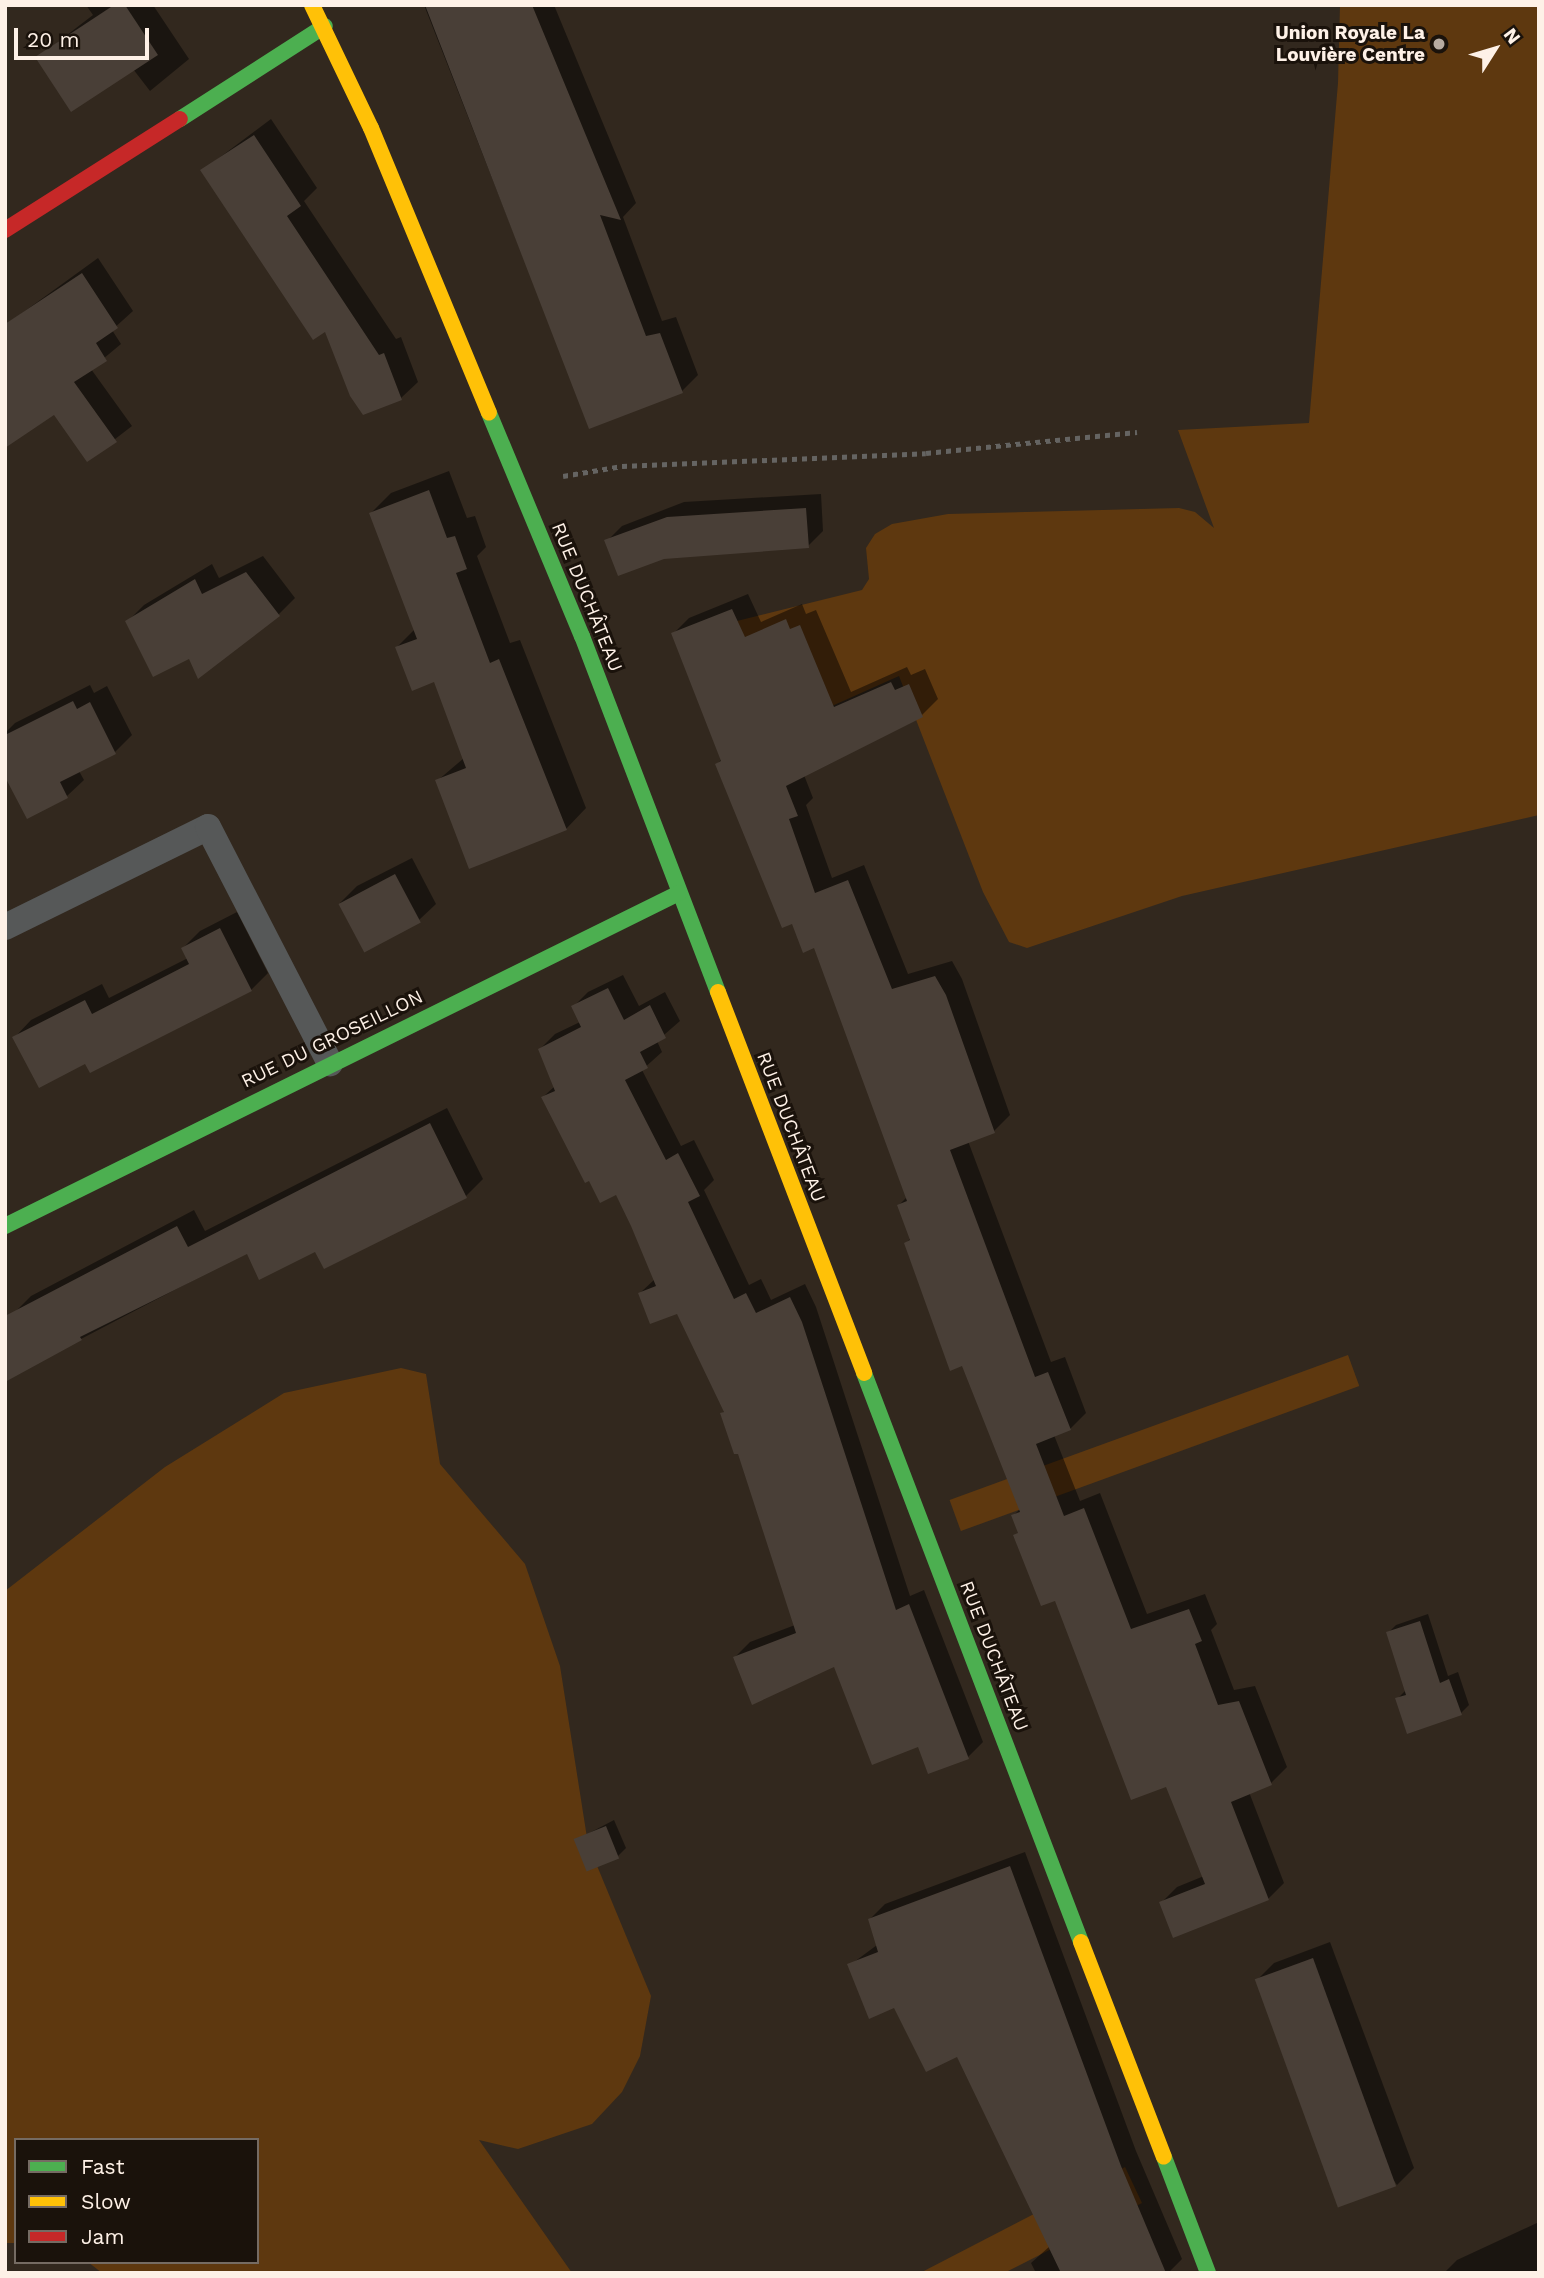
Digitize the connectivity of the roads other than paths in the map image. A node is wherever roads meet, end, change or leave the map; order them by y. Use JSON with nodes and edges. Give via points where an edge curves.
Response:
{"nodes":[{"id":1,"x":312,"y":5,"type":"edge"},
{"id":2,"x":325,"y":26,"type":"junction"},
{"id":3,"x":5,"y":230,"type":"edge"},
{"id":4,"x":679,"y":893,"type":"junction"},
{"id":5,"x":5,"y":927,"type":"edge"},
{"id":6,"x":331,"y":1063,"type":"junction"},
{"id":7,"x":5,"y":1226,"type":"edge"},
{"id":8,"x":1208,"y":2273,"type":"edge"}],
"edges":[{"from":1,"to":2,"type":"street","name":"RUE DUCHÂTEAU"},
{"from":2,"to":3,"type":"street"},
{"from":2,"to":4,"type":"street","name":"RUE DUCHÂTEAU","via":[[522,493]]},
{"from":4,"to":6,"type":"street","name":"RUE DU GROSEILLON"},
{"from":4,"to":8,"type":"street","name":"RUE DUCHÂTEAU"},
{"from":5,"to":6,"type":"lane","via":[[208,827]]},
{"from":6,"to":7,"type":"street","name":"RUE DU GROSEILLON"}]}
